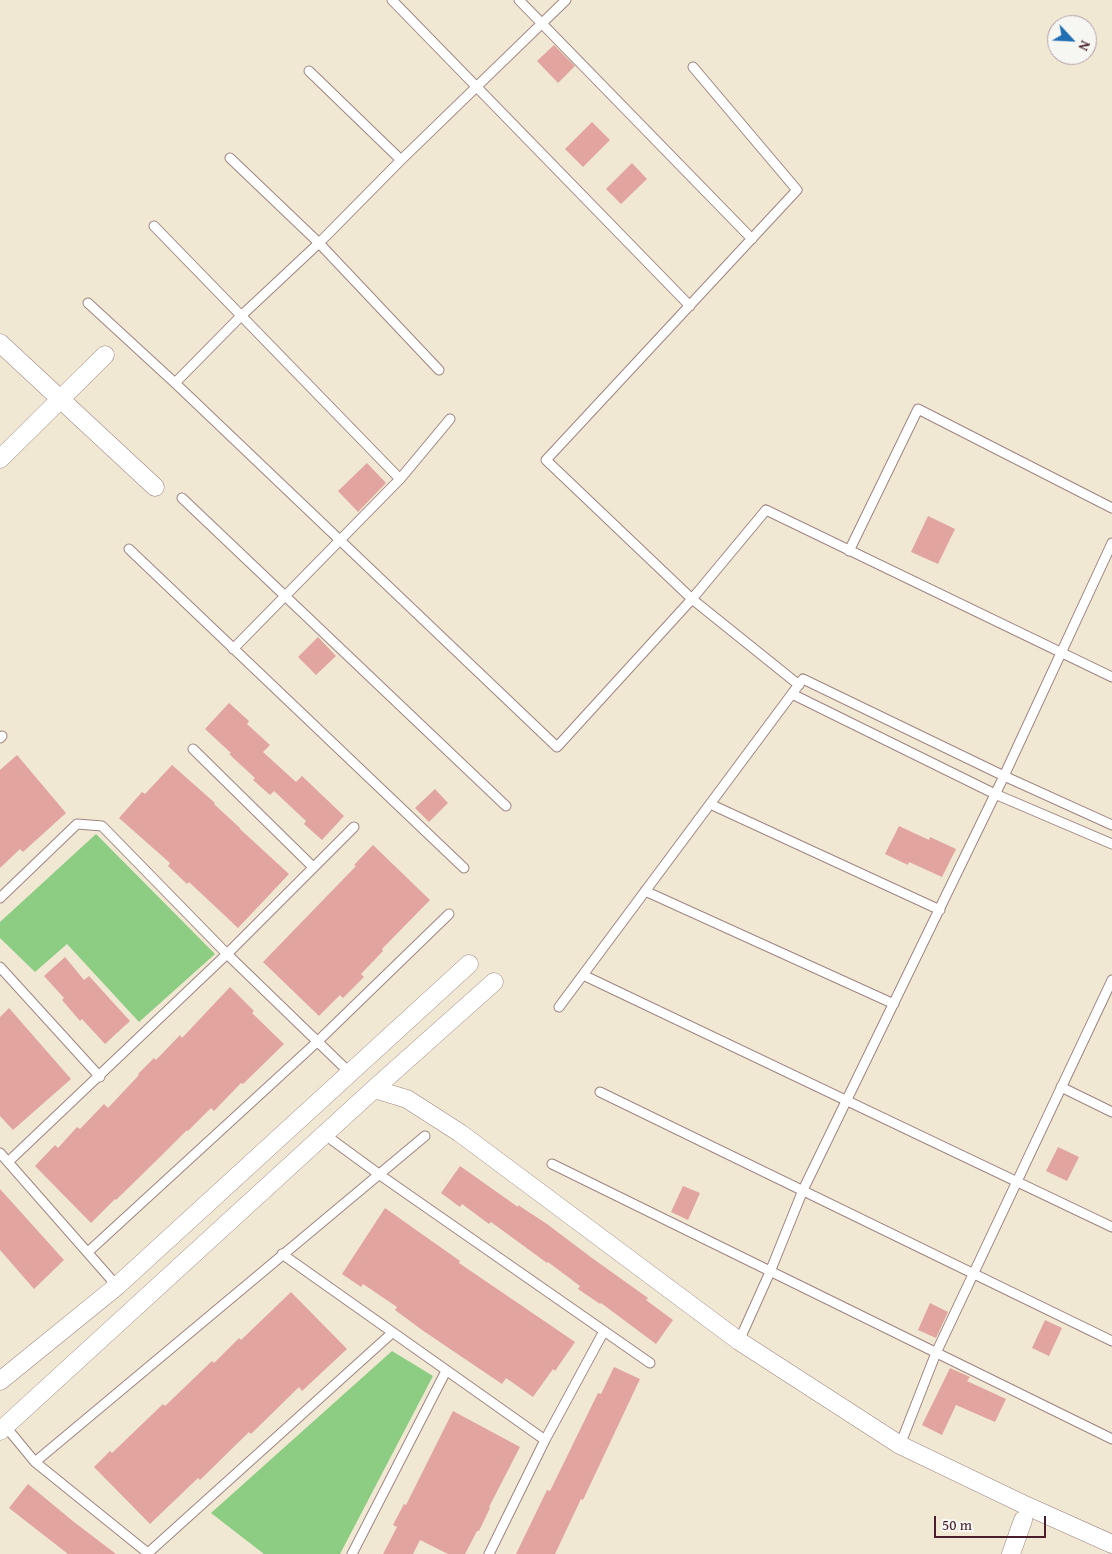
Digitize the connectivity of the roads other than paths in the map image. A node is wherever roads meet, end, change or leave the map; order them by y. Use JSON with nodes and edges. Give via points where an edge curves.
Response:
{"nodes":[{"id":1,"x":392,"y":0,"type":"edge"},
{"id":2,"x":519,"y":0,"type":"edge"},
{"id":3,"x":566,"y":0,"type":"edge"},
{"id":4,"x":542,"y":23,"type":"junction"},
{"id":5,"x":693,"y":67,"type":"dead end"},
{"id":6,"x":309,"y":71,"type":"dead end"},
{"id":7,"x":478,"y":86,"type":"junction"},
{"id":8,"x":230,"y":158,"type":"dead end"},
{"id":9,"x":401,"y":160,"type":"junction"},
{"id":10,"x":154,"y":226,"type":"dead end"},
{"id":11,"x":752,"y":239,"type":"junction"},
{"id":12,"x":319,"y":243,"type":"junction"},
{"id":13,"x":88,"y":303,"type":"dead end"},
{"id":14,"x":690,"y":306,"type":"junction"},
{"id":15,"x":241,"y":316,"type":"junction"},
{"id":16,"x":0,"y":343,"type":"edge"},
{"id":17,"x":105,"y":355,"type":"dead end"},
{"id":18,"x":439,"y":370,"type":"dead end"},
{"id":19,"x":175,"y":382,"type":"junction"},
{"id":20,"x":60,"y":399,"type":"junction"},
{"id":21,"x":450,"y":419,"type":"dead end"},
{"id":22,"x":0,"y":459,"type":"edge"},
{"id":23,"x":400,"y":479,"type":"junction"},
{"id":24,"x":155,"y":487,"type":"dead end"},
{"id":25,"x":182,"y":498,"type":"dead end"},
{"id":26,"x":1112,"y":508,"type":"edge"},
{"id":27,"x":340,"y":541,"type":"junction"},
{"id":28,"x":1112,"y":542,"type":"edge"},
{"id":29,"x":129,"y":549,"type":"dead end"},
{"id":30,"x":849,"y":551,"type":"junction"},
{"id":31,"x":285,"y":596,"type":"junction"},
{"id":32,"x":692,"y":599,"type":"junction"},
{"id":33,"x":233,"y":649,"type":"junction"},
{"id":34,"x":1061,"y":653,"type":"junction"},
{"id":35,"x":1112,"y":677,"type":"edge"},
{"id":36,"x":799,"y":685,"type":"junction"},
{"id":37,"x":792,"y":694,"type":"junction"},
{"id":38,"x":193,"y":749,"type":"dead end"},
{"id":39,"x":1004,"y":776,"type":"junction"},
{"id":40,"x":995,"y":794,"type":"junction"},
{"id":41,"x":710,"y":804,"type":"junction"},
{"id":42,"x":506,"y":806,"type":"dead end"},
{"id":43,"x":1112,"y":825,"type":"edge"},
{"id":44,"x":354,"y":827,"type":"dead end"},
{"id":45,"x":1112,"y":844,"type":"edge"},
{"id":46,"x":314,"y":867,"type":"junction"},
{"id":47,"x":464,"y":868,"type":"dead end"},
{"id":48,"x":645,"y":891,"type":"junction"},
{"id":49,"x":0,"y":898,"type":"edge"},
{"id":50,"x":940,"y":910,"type":"junction"},
{"id":51,"x":449,"y":914,"type":"dead end"},
{"id":52,"x":228,"y":954,"type":"junction"},
{"id":53,"x":469,"y":964,"type":"dead end"},
{"id":54,"x":0,"y":967,"type":"edge"},
{"id":55,"x":582,"y":975,"type":"junction"},
{"id":56,"x":1112,"y":980,"type":"edge"},
{"id":57,"x":494,"y":982,"type":"dead end"},
{"id":58,"x":1110,"y":991,"type":"edge"},
{"id":59,"x":894,"y":1004,"type":"junction"},
{"id":60,"x":558,"y":1007,"type":"dead end"},
{"id":61,"x":317,"y":1042,"type":"junction"},
{"id":62,"x":350,"y":1073,"type":"junction"},
{"id":63,"x":100,"y":1077,"type":"junction"},
{"id":64,"x":1061,"y":1087,"type":"junction"},
{"id":65,"x":374,"y":1089,"type":"junction"},
{"id":66,"x":600,"y":1092,"type":"dead end"},
{"id":67,"x":846,"y":1101,"type":"junction"},
{"id":68,"x":1112,"y":1112,"type":"edge"},
{"id":69,"x":324,"y":1134,"type":"junction"},
{"id":70,"x":425,"y":1136,"type":"dead end"},
{"id":71,"x":0,"y":1153,"type":"edge"},
{"id":72,"x":8,"y":1162,"type":"junction"},
{"id":73,"x":552,"y":1164,"type":"dead end"},
{"id":74,"x":380,"y":1176,"type":"junction"},
{"id":75,"x":1017,"y":1182,"type":"junction"},
{"id":76,"x":803,"y":1190,"type":"junction"},
{"id":77,"x":1112,"y":1227,"type":"edge"},
{"id":78,"x":88,"y":1252,"type":"junction"},
{"id":79,"x":282,"y":1254,"type":"junction"},
{"id":80,"x":770,"y":1272,"type":"junction"},
{"id":81,"x":974,"y":1274,"type":"junction"},
{"id":82,"x":117,"y":1286,"type":"junction"},
{"id":83,"x":604,"y":1331,"type":"junction"},
{"id":84,"x":392,"y":1333,"type":"junction"},
{"id":85,"x":739,"y":1341,"type":"junction"},
{"id":86,"x":1112,"y":1341,"type":"edge"},
{"id":87,"x":936,"y":1353,"type":"junction"},
{"id":88,"x":650,"y":1364,"type":"dead end"},
{"id":89,"x":446,"y":1371,"type":"junction"},
{"id":90,"x":0,"y":1381,"type":"edge"},
{"id":91,"x":2,"y":1425,"type":"edge"},
{"id":92,"x":545,"y":1440,"type":"junction"},
{"id":93,"x":1112,"y":1440,"type":"edge"},
{"id":94,"x":900,"y":1444,"type":"junction"},
{"id":95,"x":35,"y":1462,"type":"junction"},
{"id":96,"x":1023,"y":1520,"type":"dead end"},
{"id":97,"x":1112,"y":1544,"type":"edge"},
{"id":98,"x":149,"y":1554,"type":"edge"},
{"id":99,"x":352,"y":1554,"type":"edge"},
{"id":100,"x":489,"y":1554,"type":"edge"},
{"id":101,"x":1011,"y":1554,"type":"edge"}],
"edges":[{"from":1,"to":7,"type":"lane"},
{"from":2,"to":4,"type":"lane"},
{"from":3,"to":4,"type":"lane"},
{"from":4,"to":7,"type":"lane"},
{"from":4,"to":11,"type":"lane"},
{"from":5,"to":11,"type":"lane","via":[[797,190]]},
{"from":6,"to":9,"type":"lane"},
{"from":7,"to":9,"type":"lane"},
{"from":7,"to":14,"type":"lane"},
{"from":8,"to":12,"type":"lane"},
{"from":9,"to":12,"type":"lane"},
{"from":10,"to":15,"type":"lane"},
{"from":11,"to":14,"type":"lane"},
{"from":12,"to":15,"type":"lane"},
{"from":12,"to":18,"type":"lane"},
{"from":13,"to":19,"type":"lane"},
{"from":14,"to":32,"type":"lane","via":[[546,460]]},
{"from":15,"to":19,"type":"lane"},
{"from":15,"to":23,"type":"lane"},
{"from":16,"to":20,"type":"street"},
{"from":17,"to":20,"type":"street"},
{"from":19,"to":27,"type":"lane"},
{"from":20,"to":22,"type":"street"},
{"from":20,"to":24,"type":"street"},
{"from":21,"to":23,"type":"lane"},
{"from":23,"to":27,"type":"lane"},
{"from":25,"to":31,"type":"lane"},
{"from":26,"to":30,"type":"lane","via":[[918,410]]},
{"from":27,"to":31,"type":"lane"},
{"from":27,"to":32,"type":"lane","via":[[556,747]]},
{"from":28,"to":34,"type":"lane"},
{"from":29,"to":33,"type":"lane"},
{"from":30,"to":32,"type":"lane","via":[[766,510]]},
{"from":30,"to":34,"type":"lane"},
{"from":31,"to":33,"type":"lane"},
{"from":31,"to":42,"type":"lane"},
{"from":32,"to":36,"type":"lane"},
{"from":33,"to":47,"type":"lane"},
{"from":34,"to":35,"type":"lane"},
{"from":34,"to":39,"type":"lane"},
{"from":36,"to":37,"type":"lane"},
{"from":36,"to":39,"type":"lane","via":[[803,679]]},
{"from":37,"to":40,"type":"lane"},
{"from":37,"to":41,"type":"lane"},
{"from":38,"to":46,"type":"lane"},
{"from":39,"to":40,"type":"lane"},
{"from":39,"to":43,"type":"lane"},
{"from":40,"to":45,"type":"lane"},
{"from":40,"to":50,"type":"lane"},
{"from":41,"to":48,"type":"lane"},
{"from":41,"to":50,"type":"lane"},
{"from":44,"to":46,"type":"lane"},
{"from":46,"to":52,"type":"lane"},
{"from":48,"to":55,"type":"lane"},
{"from":48,"to":59,"type":"lane"},
{"from":49,"to":52,"type":"lane","via":[[77,824],[102,826]]},
{"from":50,"to":59,"type":"lane"},
{"from":51,"to":61,"type":"lane"},
{"from":52,"to":61,"type":"lane"},
{"from":52,"to":63,"type":"lane"},
{"from":53,"to":62,"type":"street"},
{"from":54,"to":63,"type":"lane"},
{"from":55,"to":60,"type":"lane"},
{"from":55,"to":67,"type":"lane"},
{"from":56,"to":58,"type":"lane"},
{"from":57,"to":65,"type":"street"},
{"from":58,"to":64,"type":"lane"},
{"from":59,"to":67,"type":"lane"},
{"from":61,"to":62,"type":"lane"},
{"from":61,"to":78,"type":"lane"},
{"from":62,"to":82,"type":"street"},
{"from":63,"to":72,"type":"lane"},
{"from":64,"to":68,"type":"lane"},
{"from":64,"to":75,"type":"lane"},
{"from":65,"to":69,"type":"street"},
{"from":65,"to":85,"type":"street","via":[[407,1100],[460,1133]]},
{"from":66,"to":76,"type":"lane"},
{"from":67,"to":75,"type":"lane"},
{"from":67,"to":76,"type":"lane"},
{"from":69,"to":74,"type":"lane"},
{"from":69,"to":91,"type":"street"},
{"from":70,"to":74,"type":"lane"},
{"from":71,"to":72,"type":"lane"},
{"from":72,"to":78,"type":"lane"},
{"from":73,"to":80,"type":"lane"},
{"from":74,"to":79,"type":"lane"},
{"from":74,"to":83,"type":"lane"},
{"from":75,"to":77,"type":"lane"},
{"from":75,"to":81,"type":"lane"},
{"from":76,"to":80,"type":"lane"},
{"from":76,"to":81,"type":"lane"},
{"from":78,"to":82,"type":"lane"},
{"from":79,"to":84,"type":"lane"},
{"from":79,"to":95,"type":"lane"},
{"from":80,"to":85,"type":"lane"},
{"from":80,"to":87,"type":"lane"},
{"from":81,"to":86,"type":"lane"},
{"from":81,"to":87,"type":"lane"},
{"from":82,"to":90,"type":"street"},
{"from":83,"to":88,"type":"lane"},
{"from":83,"to":92,"type":"lane"},
{"from":84,"to":89,"type":"lane"},
{"from":84,"to":98,"type":"lane"},
{"from":85,"to":94,"type":"street"},
{"from":87,"to":93,"type":"lane"},
{"from":87,"to":94,"type":"lane"},
{"from":89,"to":92,"type":"lane"},
{"from":89,"to":99,"type":"lane"},
{"from":91,"to":95,"type":"lane"},
{"from":92,"to":100,"type":"lane"},
{"from":94,"to":97,"type":"street"},
{"from":95,"to":98,"type":"lane"},
{"from":96,"to":101,"type":"street"}]}
